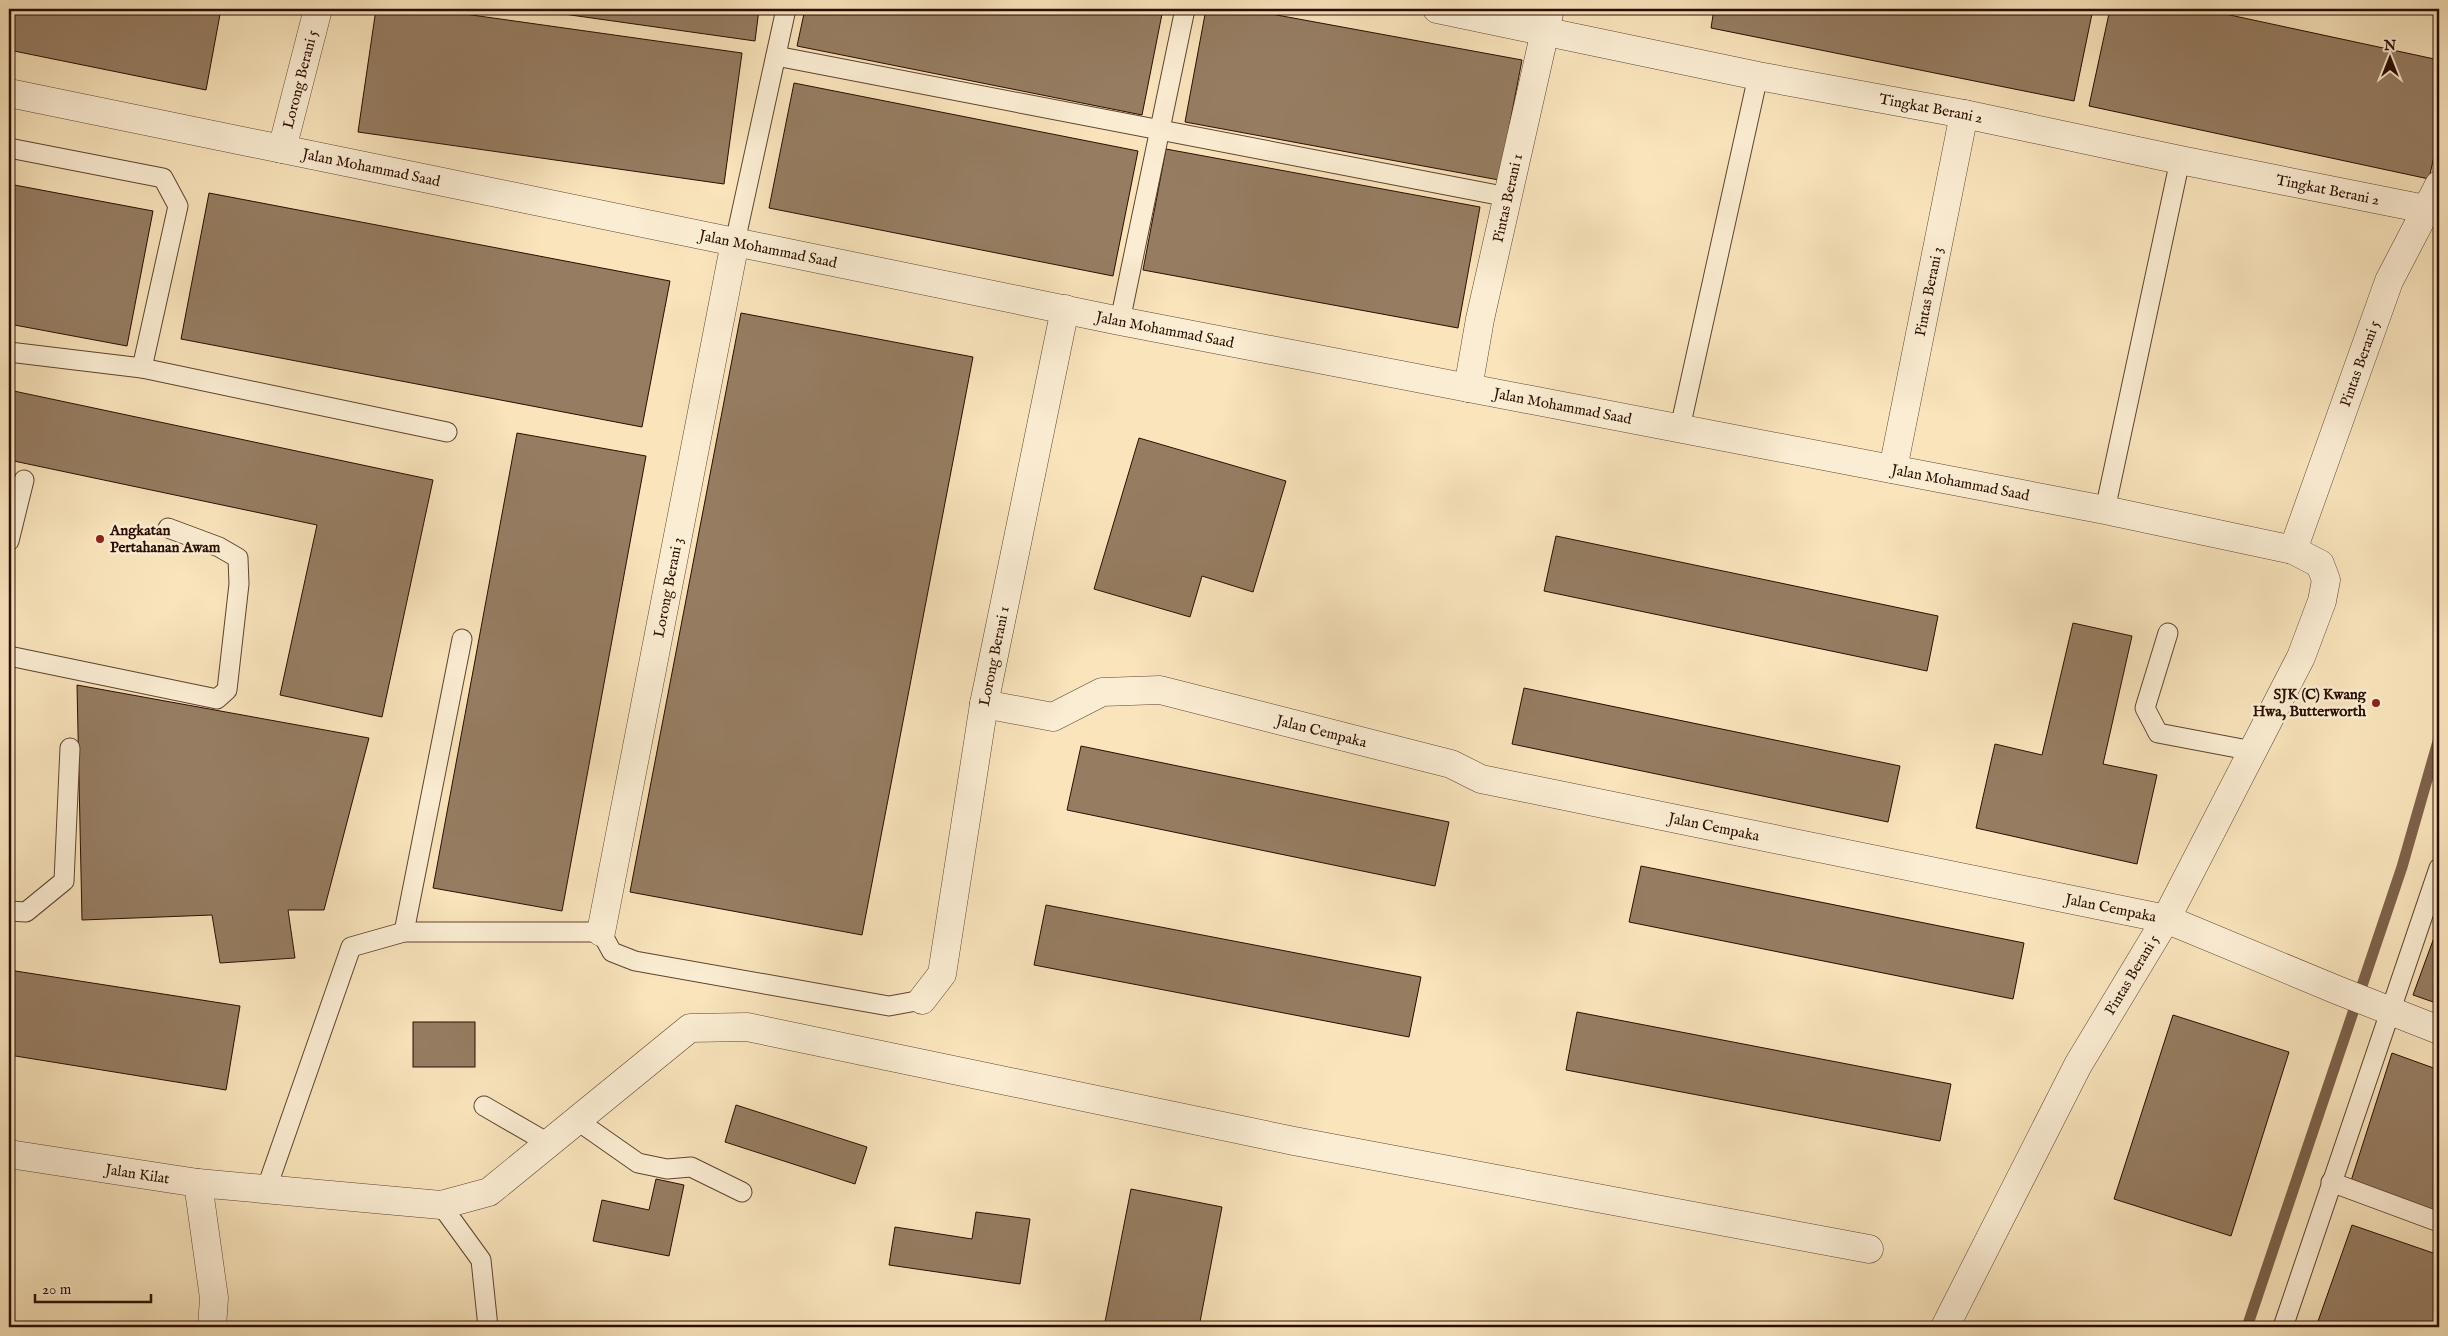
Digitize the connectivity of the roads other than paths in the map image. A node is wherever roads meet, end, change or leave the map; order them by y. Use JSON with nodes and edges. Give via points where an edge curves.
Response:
{"nodes":[{"id":1,"x":318,"y":9,"type":"edge"},
{"id":2,"x":786,"y":9,"type":"edge"},
{"id":3,"x":1185,"y":9,"type":"edge"},
{"id":4,"x":1438,"y":9,"type":"edge"},
{"id":5,"x":1548,"y":19,"type":"edge"},
{"id":6,"x":776,"y":56,"type":"junction"},
{"id":7,"x":1758,"y":76,"type":"junction"},
{"id":8,"x":9,"y":92,"type":"edge"},
{"id":9,"x":1964,"y":114,"type":"junction"},
{"id":10,"x":1161,"y":132,"type":"junction"},
{"id":11,"x":9,"y":148,"type":"edge"},
{"id":12,"x":282,"y":149,"type":"junction"},
{"id":13,"x":2180,"y":160,"type":"junction"},
{"id":14,"x":2439,"y":184,"type":"edge"},
{"id":15,"x":1508,"y":197,"type":"junction"},
{"id":16,"x":2425,"y":209,"type":"junction"},
{"id":17,"x":734,"y":242,"type":"junction"},
{"id":18,"x":1065,"y":309,"type":"junction"},
{"id":19,"x":1120,"y":321,"type":"junction"},
{"id":20,"x":9,"y":352,"type":"edge"},
{"id":21,"x":142,"y":368,"type":"junction"},
{"id":22,"x":1468,"y":388,"type":"junction"},
{"id":23,"x":1680,"y":428,"type":"junction"},
{"id":24,"x":448,"y":432,"type":"dead end"},
{"id":25,"x":1893,"y":469,"type":"junction"},
{"id":26,"x":24,"y":480,"type":"dead end"},
{"id":27,"x":2106,"y":510,"type":"junction"},
{"id":28,"x":168,"y":528,"type":"dead end"},
{"id":29,"x":9,"y":541,"type":"edge"},
{"id":30,"x":2292,"y":550,"type":"junction"},
{"id":31,"x":2320,"y":564,"type":"joint"},
{"id":32,"x":2168,"y":633,"type":"dead end"},
{"id":33,"x":462,"y":639,"type":"dead end"},
{"id":34,"x":9,"y":656,"type":"edge"},
{"id":35,"x":984,"y":704,"type":"junction"},
{"id":36,"x":70,"y":748,"type":"dead end"},
{"id":37,"x":2252,"y":751,"type":"junction"},
{"id":38,"x":2439,"y":868,"type":"edge"},
{"id":39,"x":9,"y":910,"type":"edge"},
{"id":40,"x":2166,"y":919,"type":"junction"},
{"id":41,"x":404,"y":932,"type":"junction"},
{"id":42,"x":601,"y":932,"type":"junction"},
{"id":43,"x":922,"y":1000,"type":"joint"},
{"id":44,"x":2384,"y":1009,"type":"junction"},
{"id":45,"x":2439,"y":1030,"type":"edge"},
{"id":46,"x":484,"y":1106,"type":"dead end"},
{"id":47,"x":578,"y":1121,"type":"junction"},
{"id":48,"x":548,"y":1143,"type":"junction"},
{"id":49,"x":9,"y":1154,"type":"edge"},
{"id":50,"x":2331,"y":1182,"type":"junction"},
{"id":51,"x":198,"y":1183,"type":"junction"},
{"id":52,"x":266,"y":1190,"type":"junction"},
{"id":53,"x":742,"y":1192,"type":"dead end"},
{"id":54,"x":441,"y":1205,"type":"junction"},
{"id":55,"x":2439,"y":1222,"type":"edge"},
{"id":56,"x":1869,"y":1249,"type":"dead end"},
{"id":57,"x":212,"y":1327,"type":"edge"},
{"id":58,"x":488,"y":1327,"type":"edge"},
{"id":59,"x":1945,"y":1327,"type":"edge"},
{"id":60,"x":2283,"y":1327,"type":"edge"}],
"edges":[{"from":1,"to":12,"type":"street","name":"Lorong Berani 5"},
{"from":2,"to":6,"type":"lane"},
{"from":3,"to":10,"type":"lane"},
{"from":4,"to":5,"type":"street","name":"Tingkat Berani 2"},
{"from":5,"to":7,"type":"street","name":"Tingkat Berani 2"},
{"from":5,"to":15,"type":"street","name":"Pintas Berani 1"},
{"from":6,"to":10,"type":"lane"},
{"from":6,"to":17,"type":"lane"},
{"from":7,"to":9,"type":"street","name":"Tingkat Berani 2"},
{"from":7,"to":23,"type":"lane"},
{"from":8,"to":12,"type":"street","name":"Jalan Mohammad Saad"},
{"from":9,"to":13,"type":"street","name":"Tingkat Berani 2"},
{"from":9,"to":25,"type":"street","name":"Pintas Berani 3"},
{"from":10,"to":15,"type":"lane"},
{"from":10,"to":19,"type":"lane"},
{"from":11,"to":21,"type":"lane","via":[[163,178],[178,206]]},
{"from":12,"to":17,"type":"street","name":"Jalan Mohammad Saad"},
{"from":13,"to":16,"type":"street","name":"Tingkat Berani 2"},
{"from":13,"to":27,"type":"lane"},
{"from":14,"to":16,"type":"street","name":"Pintas Berani 5"},
{"from":15,"to":22,"type":"street","name":"Pintas Berani 1"},
{"from":16,"to":30,"type":"street","name":"Pintas Berani 5","via":[[2389,282]]},
{"from":17,"to":18,"type":"street","name":"Jalan Mohammad Saad"},
{"from":17,"to":42,"type":"street","name":"Lorong Berani 3"},
{"from":18,"to":19,"type":"street","name":"Jalan Mohammad Saad"},
{"from":18,"to":35,"type":"street","name":"Lorong Berani 1"},
{"from":19,"to":22,"type":"street","name":"Jalan Mohammad Saad"},
{"from":20,"to":21,"type":"lane"},
{"from":21,"to":24,"type":"lane"},
{"from":22,"to":23,"type":"street","name":"Jalan Mohammad Saad"},
{"from":23,"to":25,"type":"street","name":"Jalan Mohammad Saad"},
{"from":25,"to":27,"type":"street","name":"Jalan Mohammad Saad"},
{"from":26,"to":29,"type":"lane"},
{"from":27,"to":30,"type":"street","name":"Jalan Mohammad Saad"},
{"from":28,"to":34,"type":"lane","via":[[219,547],[238,558],[239,584],[227,690],[217,699]]},
{"from":30,"to":31,"type":"street","name":"Jalan Mohammad Saad"},
{"from":31,"to":37,"type":"street","name":"Pintas Berani 5","via":[[2326,580],[2322,601],[2301,657]]},
{"from":32,"to":37,"type":"lane","via":[[2145,708],[2158,733]]},
{"from":33,"to":41,"type":"lane"},
{"from":35,"to":40,"type":"street","name":"Jalan Cempaka","via":[[1053,717],[1102,692],[1160,690],[1451,764],[1481,779]]},
{"from":35,"to":43,"type":"street","name":"Lorong Berani 1","via":[[942,974]]},
{"from":36,"to":39,"type":"lane","via":[[64,881],[26,912]]},
{"from":37,"to":40,"type":"street","name":"Pintas Berani 5"},
{"from":38,"to":44,"type":"lane"},
{"from":40,"to":44,"type":"street","name":"Jalan Cempaka"},
{"from":40,"to":59,"type":"street","name":"Pintas Berani 5","via":[[2078,1065]]},
{"from":41,"to":42,"type":"lane"},
{"from":41,"to":52,"type":"lane","via":[[351,947]]},
{"from":42,"to":43,"type":"lane","via":[[612,952],[634,961],[889,1006]]},
{"from":44,"to":45,"type":"street","name":"Jalan Cempaka"},
{"from":44,"to":50,"type":"lane"},
{"from":46,"to":48,"type":"lane"},
{"from":47,"to":48,"type":"street"},
{"from":47,"to":53,"type":"lane","via":[[638,1163],[667,1168],[691,1167]]},
{"from":47,"to":56,"type":"street","via":[[690,1028],[747,1027],[1294,1141]]},
{"from":48,"to":54,"type":"street","via":[[489,1192]]},
{"from":49,"to":51,"type":"street","name":"Jalan Kilat"},
{"from":50,"to":55,"type":"lane"},
{"from":50,"to":60,"type":"lane"},
{"from":51,"to":52,"type":"street","name":"Jalan Kilat"},
{"from":51,"to":57,"type":"street","via":[[214,1298]]},
{"from":52,"to":54,"type":"street","name":"Jalan Kilat"},
{"from":54,"to":58,"type":"lane","via":[[481,1260]]}]}
